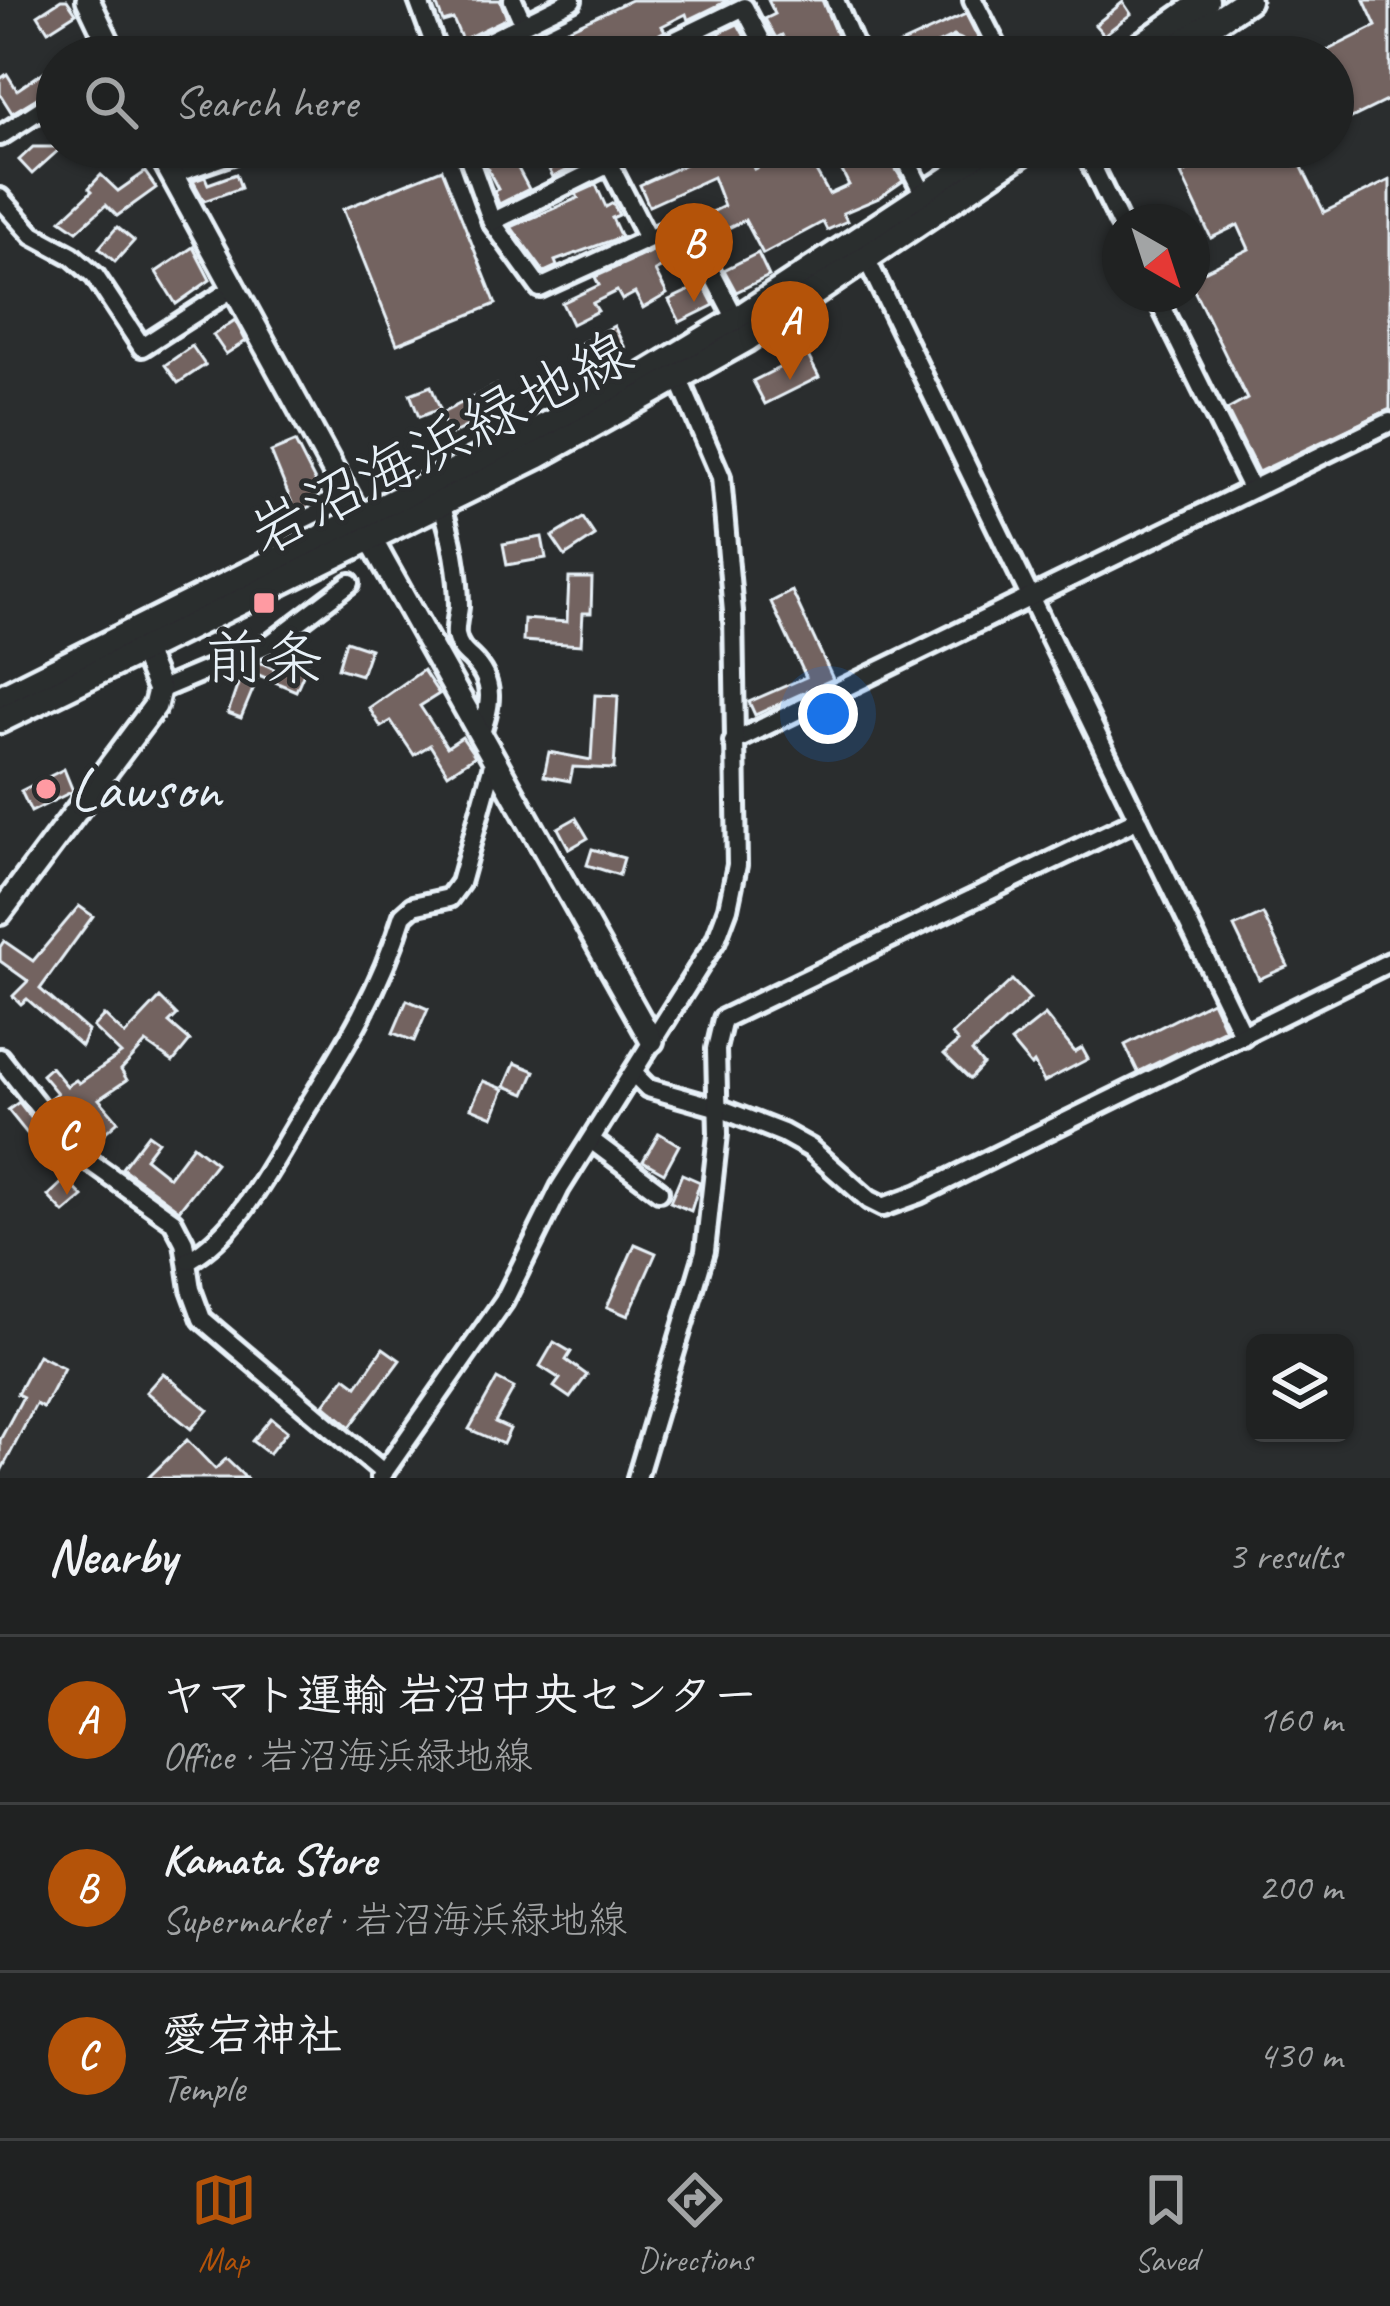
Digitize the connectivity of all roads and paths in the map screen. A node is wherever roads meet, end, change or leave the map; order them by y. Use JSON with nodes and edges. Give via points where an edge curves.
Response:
{"nodes":[{"id":1,"x":88,"y":0,"type":"edge"},
{"id":2,"x":418,"y":0,"type":"edge"},
{"id":3,"x":513,"y":0,"type":"edge"},
{"id":4,"x":572,"y":0,"type":"edge"},
{"id":5,"x":835,"y":0,"type":"edge"},
{"id":6,"x":973,"y":0,"type":"edge"},
{"id":7,"x":1206,"y":0,"type":"edge"},
{"id":8,"x":1238,"y":2,"type":"edge"},
{"id":9,"x":751,"y":3,"type":"edge"},
{"id":10,"x":524,"y":23,"type":"junction"},
{"id":11,"x":105,"y":36,"type":"edge"},
{"id":12,"x":432,"y":36,"type":"edge"},
{"id":13,"x":498,"y":36,"type":"edge"},
{"id":14,"x":684,"y":36,"type":"edge"},
{"id":15,"x":763,"y":36,"type":"edge"},
{"id":16,"x":850,"y":36,"type":"edge"},
{"id":17,"x":991,"y":36,"type":"edge"},
{"id":18,"x":1155,"y":36,"type":"edge"},
{"id":19,"x":1191,"y":36,"type":"edge"},
{"id":20,"x":36,"y":113,"type":"edge"},
{"id":21,"x":0,"y":136,"type":"edge"},
{"id":22,"x":167,"y":168,"type":"edge"},
{"id":23,"x":191,"y":168,"type":"edge"},
{"id":24,"x":473,"y":168,"type":"edge"},
{"id":25,"x":583,"y":168,"type":"edge"},
{"id":26,"x":612,"y":168,"type":"edge"},
{"id":27,"x":911,"y":168,"type":"edge"},
{"id":28,"x":968,"y":168,"type":"edge"},
{"id":29,"x":1000,"y":168,"type":"edge"},
{"id":30,"x":1093,"y":168,"type":"edge"},
{"id":31,"x":170,"y":175,"type":"junction"},
{"id":32,"x":926,"y":197,"type":"junction"},
{"id":33,"x":0,"y":198,"type":"edge"},
{"id":34,"x":1111,"y":204,"type":"edge"},
{"id":35,"x":492,"y":222,"type":"junction"},
{"id":36,"x":647,"y":238,"type":"junction"},
{"id":37,"x":867,"y":260,"type":"junction"},
{"id":38,"x":232,"y":289,"type":"junction"},
{"id":39,"x":1164,"y":312,"type":"edge"},
{"id":40,"x":741,"y":330,"type":"junction"},
{"id":41,"x":678,"y":377,"type":"junction"},
{"id":42,"x":1390,"y":422,"type":"edge"},
{"id":43,"x":1250,"y":488,"type":"junction"},
{"id":44,"x":441,"y":504,"type":"junction"},
{"id":45,"x":366,"y":529,"type":"junction"},
{"id":46,"x":350,"y":584,"type":"dead end"},
{"id":47,"x":1030,"y":597,"type":"junction"},
{"id":48,"x":140,"y":642,"type":"junction"},
{"id":49,"x":159,"y":690,"type":"junction"},
{"id":50,"x":0,"y":698,"type":"edge"},
{"id":51,"x":0,"y":720,"type":"edge"},
{"id":52,"x":480,"y":736,"type":"junction"},
{"id":53,"x":733,"y":742,"type":"junction"},
{"id":54,"x":494,"y":761,"type":"junction"},
{"id":55,"x":1138,"y":819,"type":"junction"},
{"id":56,"x":0,"y":913,"type":"edge"},
{"id":57,"x":1390,"y":962,"type":"edge"},
{"id":58,"x":1243,"y":1036,"type":"junction"},
{"id":59,"x":652,"y":1041,"type":"junction"},
{"id":60,"x":0,"y":1058,"type":"edge"},
{"id":61,"x":633,"y":1073,"type":"junction"},
{"id":62,"x":718,"y":1108,"type":"junction"},
{"id":63,"x":591,"y":1140,"type":"junction"},
{"id":64,"x":659,"y":1191,"type":"dead end"},
{"id":65,"x":189,"y":1260,"type":"junction"},
{"id":66,"x":382,"y":1475,"type":"edge"},
{"id":67,"x":637,"y":1478,"type":"edge"}],
"edges":[{"from":1,"to":11,"type":"street"},
{"from":2,"to":12,"type":"street"},
{"from":3,"to":10,"type":"street"},
{"from":4,"to":10,"type":"street"},
{"from":5,"to":16,"type":"street"},
{"from":6,"to":17,"type":"street"},
{"from":7,"to":18,"type":"main road"},
{"from":8,"to":19,"type":"main road"},
{"from":9,"to":14,"type":"street"},
{"from":9,"to":15,"type":"street"},
{"from":10,"to":13,"type":"street"},
{"from":20,"to":21,"type":"street"},
{"from":22,"to":31,"type":"street"},
{"from":23,"to":31,"type":"street"},
{"from":24,"to":35,"type":"street"},
{"from":25,"to":35,"type":"street"},
{"from":26,"to":36,"type":"street"},
{"from":27,"to":32,"type":"street"},
{"from":28,"to":32,"type":"main road","name":"岩沼海浜緑地線"},
{"from":29,"to":37,"type":"main road","name":"岩沼海浜緑地線"},
{"from":30,"to":34,"type":"street"},
{"from":31,"to":38,"type":"street"},
{"from":32,"to":40,"type":"main road","name":"岩沼海浜緑地線"},
{"from":33,"to":38,"type":"street","via":[[33,236],[94,276],[142,346]]},
{"from":35,"to":36,"type":"street","via":[[540,288]]},
{"from":36,"to":40,"type":"street","via":[[686,222]]},
{"from":37,"to":40,"type":"main road","name":"岩沼海浜緑地線"},
{"from":37,"to":47,"type":"street"},
{"from":38,"to":45,"type":"street"},
{"from":39,"to":43,"type":"street"},
{"from":40,"to":41,"type":"main road","name":"岩沼海浜緑地線"},
{"from":40,"to":45,"type":"main road","name":"岩沼海浜緑地線"},
{"from":41,"to":44,"type":"main road","name":"岩沼海浜緑地線"},
{"from":41,"to":53,"type":"street","via":[[721,477]]},
{"from":42,"to":43,"type":"street"},
{"from":43,"to":47,"type":"street"},
{"from":44,"to":45,"type":"main road","name":"岩沼海浜緑地線"},
{"from":44,"to":52,"type":"street","via":[[459,605],[456,633],[490,688]]},
{"from":45,"to":48,"type":"main road","name":"岩沼海浜緑地線"},
{"from":45,"to":52,"type":"street"},
{"from":46,"to":49,"type":"street","via":[[271,643]]},
{"from":47,"to":53,"type":"street"},
{"from":47,"to":55,"type":"street"},
{"from":48,"to":49,"type":"street"},
{"from":48,"to":50,"type":"main road","name":"岩沼海浜緑地線"},
{"from":48,"to":51,"type":"main road","name":"岩沼海浜緑地線"},
{"from":49,"to":56,"type":"street","via":[[138,730]]},
{"from":52,"to":54,"type":"street"},
{"from":53,"to":59,"type":"street","via":[[737,865],[728,908]]},
{"from":54,"to":59,"type":"street"},
{"from":54,"to":65,"type":"street","via":[[460,883],[449,898],[403,915],[374,998],[254,1196]]},
{"from":55,"to":58,"type":"street"},
{"from":55,"to":62,"type":"street","via":[[723,1018]]},
{"from":57,"to":58,"type":"street"},
{"from":58,"to":62,"type":"street","via":[[884,1207],[810,1148]]},
{"from":59,"to":61,"type":"street"},
{"from":60,"to":65,"type":"street","via":[[72,1149],[172,1221]]},
{"from":61,"to":62,"type":"street","via":[[648,1088]]},
{"from":61,"to":63,"type":"street"},
{"from":62,"to":67,"type":"street","via":[[705,1251]]},
{"from":63,"to":64,"type":"street"},
{"from":63,"to":66,"type":"street","via":[[504,1301]]},
{"from":65,"to":66,"type":"street","via":[[202,1318]]}]}
